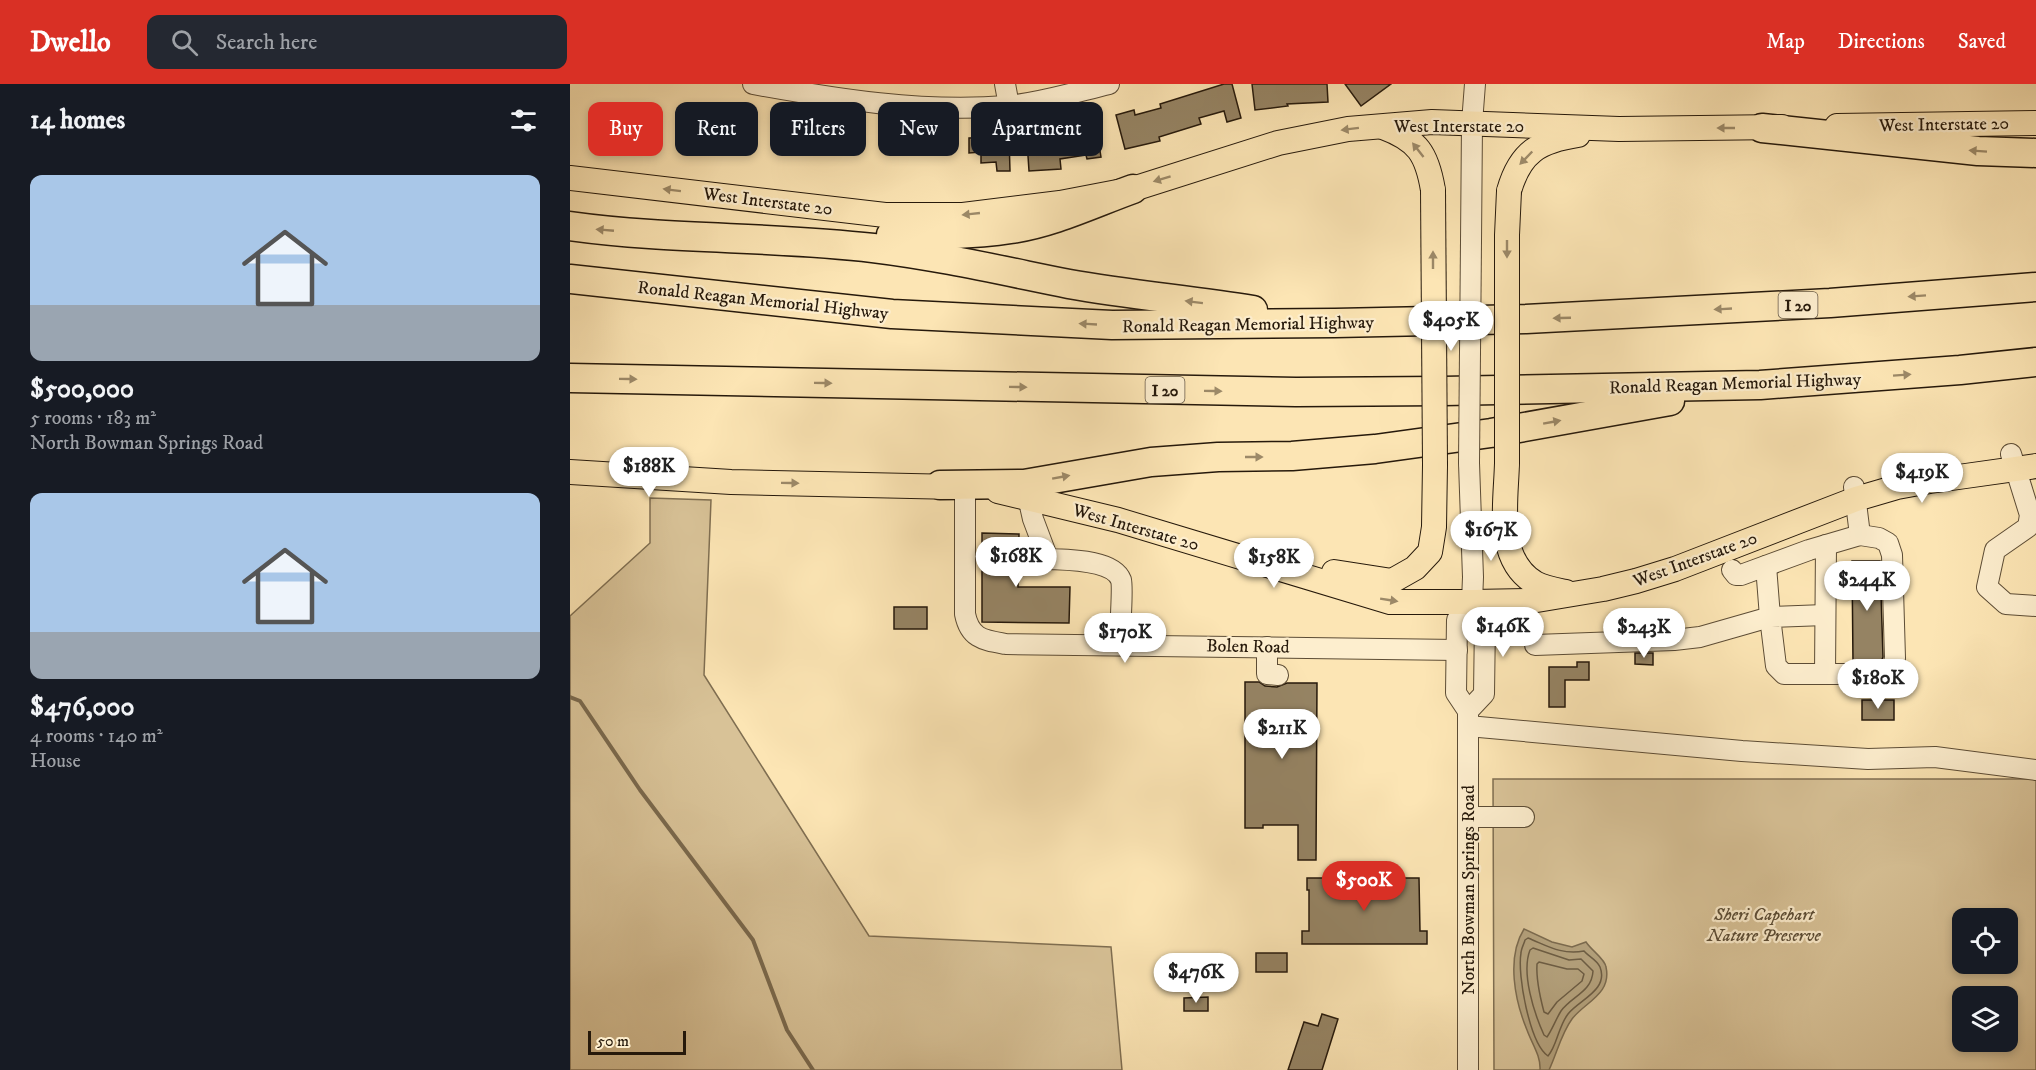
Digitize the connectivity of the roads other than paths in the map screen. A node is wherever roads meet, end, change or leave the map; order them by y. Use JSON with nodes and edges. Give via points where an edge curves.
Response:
{"nodes":[{"id":1,"x":753,"y":84,"type":"edge"},
{"id":2,"x":1005,"y":84,"type":"edge"},
{"id":3,"x":1110,"y":84,"type":"edge"},
{"id":4,"x":1475,"y":84,"type":"edge"},
{"id":5,"x":1008,"y":102,"type":"edge"},
{"id":6,"x":1030,"y":102,"type":"edge"},
{"id":7,"x":971,"y":107,"type":"edge"},
{"id":8,"x":1472,"y":123,"type":"junction"},
{"id":9,"x":2036,"y":123,"type":"edge"},
{"id":10,"x":1382,"y":126,"type":"junction"},
{"id":11,"x":1762,"y":128,"type":"junction"},
{"id":12,"x":1619,"y":129,"type":"junction"},
{"id":13,"x":2036,"y":153,"type":"edge"},
{"id":14,"x":570,"y":178,"type":"edge"},
{"id":15,"x":1133,"y":189,"type":"junction"},
{"id":16,"x":570,"y":226,"type":"edge"},
{"id":17,"x":733,"y":238,"type":"junction"},
{"id":18,"x":570,"y":279,"type":"edge"},
{"id":19,"x":2036,"y":281,"type":"edge"},
{"id":20,"x":2036,"y":287,"type":"edge"},
{"id":21,"x":1976,"y":292,"type":"junction"},
{"id":22,"x":1335,"y":323,"type":"junction"},
{"id":23,"x":2036,"y":362,"type":"edge"},
{"id":24,"x":570,"y":378,"type":"edge"},
{"id":25,"x":1760,"y":385,"type":"junction"},
{"id":26,"x":2021,"y":463,"type":"edge"},
{"id":27,"x":570,"y":472,"type":"edge"},
{"id":28,"x":953,"y":486,"type":"junction"},
{"id":29,"x":1855,"y":493,"type":"junction"},
{"id":30,"x":1028,"y":497,"type":"junction"},
{"id":31,"x":2032,"y":507,"type":"edge"},
{"id":32,"x":2032,"y":528,"type":"edge"},
{"id":33,"x":1860,"y":535,"type":"junction"},
{"id":34,"x":1814,"y":545,"type":"junction"},
{"id":35,"x":1252,"y":561,"type":"junction"},
{"id":36,"x":1766,"y":566,"type":"junction"},
{"id":37,"x":1732,"y":570,"type":"dead end"},
{"id":38,"x":1574,"y":594,"type":"junction"},
{"id":39,"x":1472,"y":602,"type":"junction"},
{"id":40,"x":2036,"y":606,"type":"edge"},
{"id":41,"x":1825,"y":615,"type":"junction"},
{"id":42,"x":1770,"y":617,"type":"junction"},
{"id":43,"x":1119,"y":645,"type":"junction"},
{"id":44,"x":1535,"y":645,"type":"dead end"},
{"id":45,"x":1267,"y":647,"type":"junction"},
{"id":46,"x":1457,"y":650,"type":"junction"},
{"id":47,"x":1825,"y":674,"type":"junction"},
{"id":48,"x":1278,"y":675,"type":"dead end"},
{"id":49,"x":1468,"y":718,"type":"junction"},
{"id":50,"x":2036,"y":770,"type":"edge"},
{"id":51,"x":1468,"y":817,"type":"junction"},
{"id":52,"x":1524,"y":817,"type":"dead end"},
{"id":53,"x":1467,"y":1070,"type":"edge"}],
"edges":[{"from":1,"to":7,"type":"street","via":[[836,99]]},
{"from":2,"to":5,"type":"street"},
{"from":3,"to":6,"type":"street"},
{"from":4,"to":8,"type":"street"},
{"from":8,"to":10,"type":"main road","name":"West Interstate 20"},
{"from":8,"to":12,"type":"main road","name":"West Interstate 20"},
{"from":8,"to":39,"type":"street","bridge":true},
{"from":9,"to":11,"type":"main road","name":"West Interstate 20"},
{"from":10,"to":15,"type":"main road","name":"West Interstate 20","one_way":true,"via":[[1278,143]]},
{"from":35,"to":10,"type":"main road","one_way":true,"bridge":true,"via":[[1298,563],[1392,581],[1415,568],[1430,552],[1435,465],[1433,190],[1429,168],[1419,149],[1404,135]]},
{"from":11,"to":12,"type":"main road","name":"West Interstate 20","one_way":true},
{"from":13,"to":11,"type":"highway","one_way":true,"via":[[1978,151]]},
{"from":12,"to":38,"type":"main road","one_way":true,"bridge":true,"via":[[1540,146],[1524,158],[1509,191],[1508,548],[1512,561],[1535,583]]},
{"from":15,"to":14,"type":"main road","name":"West Interstate 20","one_way":true,"via":[[963,215],[885,214]]},
{"from":15,"to":17,"type":"highway","via":[[1052,219],[1012,229],[926,235]]},
{"from":17,"to":16,"type":"highway","one_way":true},
{"from":22,"to":17,"type":"highway","one_way":true,"via":[[1071,284],[929,255]]},
{"from":22,"to":18,"type":"highway","name":"Ronald Reagan Memorial Highway","number":"I 20","one_way":true,"via":[[1112,325],[892,314]]},
{"from":19,"to":21,"type":"highway"},
{"from":20,"to":21,"type":"highway","name":"Ronald Reagan Memorial Highway","number":"I 20"},
{"from":21,"to":22,"type":"highway","name":"Ronald Reagan Memorial Highway","number":"I 20","one_way":true,"via":[[1642,314]]},
{"from":25,"to":23,"type":"highway","name":"Ronald Reagan Memorial Highway","number":"I 20","one_way":true},
{"from":24,"to":25,"type":"highway","name":"Ronald Reagan Memorial Highway","number":"I 20","one_way":true,"via":[[1296,392]]},
{"from":28,"to":25,"type":"highway","one_way":true,"via":[[1024,484],[1151,462],[1292,456],[1431,442]]},
{"from":26,"to":29,"type":"main road","name":"West Interstate 20"},
{"from":26,"to":31,"type":"street"},
{"from":27,"to":28,"type":"main road","name":"West Interstate 20","one_way":true,"via":[[731,482]]},
{"from":28,"to":30,"type":"main road","name":"West Interstate 20"},
{"from":28,"to":43,"type":"street","name":"Bolen Road","via":[[965,614],[971,631],[981,639],[1006,644]]},
{"from":29,"to":33,"type":"street"},
{"from":29,"to":38,"type":"main road","name":"West Interstate 20","via":[[1675,569],[1636,582]]},
{"from":30,"to":35,"type":"main road","name":"West Interstate 20"},
{"from":30,"to":43,"type":"street","via":[[1048,559],[1095,563],[1112,569],[1121,580]]},
{"from":31,"to":32,"type":"street"},
{"from":32,"to":40,"type":"street","via":[[1995,550],[1987,587],[2006,604]]},
{"from":33,"to":34,"type":"street"},
{"from":33,"to":47,"type":"street","via":[[1888,543],[1892,555],[1893,667],[1886,674]]},
{"from":34,"to":36,"type":"street"},
{"from":34,"to":41,"type":"street"},
{"from":35,"to":39,"type":"main road","name":"West Interstate 20","one_way":true,"via":[[1390,602]]},
{"from":36,"to":37,"type":"street","via":[[1738,575]]},
{"from":36,"to":42,"type":"street"},
{"from":38,"to":39,"type":"main road","name":"West Interstate 20","via":[[1531,601]]},
{"from":39,"to":46,"type":"street","name":"North Bowman Springs Road","via":[[1457,620]]},
{"from":39,"to":49,"type":"street","via":[[1485,621],[1484,694]]},
{"from":41,"to":42,"type":"street"},
{"from":41,"to":47,"type":"street"},
{"from":42,"to":44,"type":"street","via":[[1700,637]]},
{"from":42,"to":47,"type":"street","via":[[1776,666],[1784,674]]},
{"from":43,"to":45,"type":"street","name":"Bolen Road"},
{"from":45,"to":46,"type":"street","name":"Bolen Road"},
{"from":45,"to":48,"type":"street","via":[[1267,674]]},
{"from":46,"to":49,"type":"street","name":"North Bowman Springs Road","via":[[1456,693]]},
{"from":49,"to":50,"type":"street","via":[[1742,751],[1868,759],[1935,757]]},
{"from":49,"to":51,"type":"street","name":"North Bowman Springs Road"},
{"from":51,"to":52,"type":"street"},
{"from":51,"to":53,"type":"street","name":"North Bowman Springs Road"}]}
